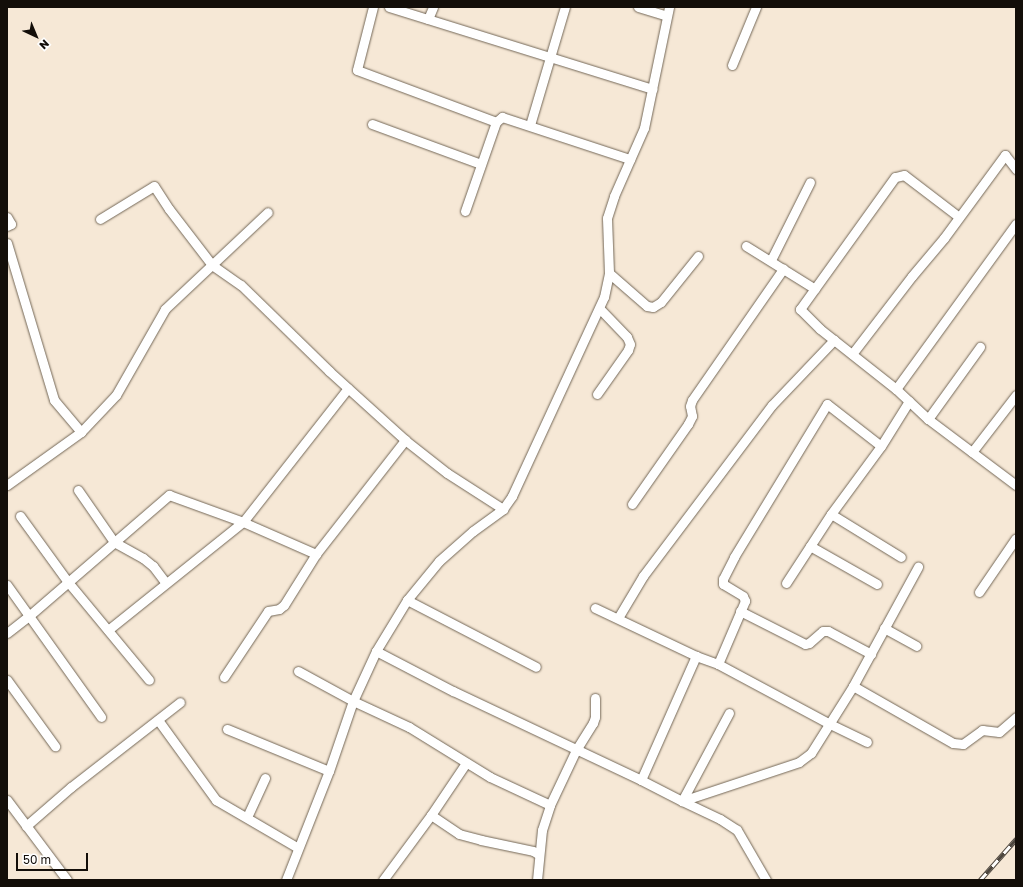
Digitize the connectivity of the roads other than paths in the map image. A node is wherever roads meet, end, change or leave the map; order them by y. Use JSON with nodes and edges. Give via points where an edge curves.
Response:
{"nodes":[{"id":1,"x":373,"y":7,"type":"edge"},
{"id":2,"x":389,"y":7,"type":"edge"},
{"id":3,"x":433,"y":7,"type":"edge"},
{"id":4,"x":565,"y":7,"type":"edge"},
{"id":5,"x":638,"y":7,"type":"edge"},
{"id":6,"x":669,"y":7,"type":"edge"},
{"id":7,"x":756,"y":7,"type":"edge"},
{"id":8,"x":667,"y":16,"type":"junction"},
{"id":9,"x":428,"y":20,"type":"junction"},
{"id":10,"x":550,"y":57,"type":"junction"},
{"id":11,"x":732,"y":65,"type":"dead end"},
{"id":12,"x":652,"y":89,"type":"junction"},
{"id":13,"x":496,"y":122,"type":"junction"},
{"id":14,"x":372,"y":124,"type":"dead end"},
{"id":15,"x":530,"y":125,"type":"junction"},
{"id":16,"x":630,"y":159,"type":"junction"},
{"id":17,"x":481,"y":164,"type":"junction"},
{"id":18,"x":1016,"y":169,"type":"edge"},
{"id":19,"x":810,"y":182,"type":"dead end"},
{"id":20,"x":465,"y":211,"type":"dead end"},
{"id":21,"x":268,"y":212,"type":"dead end"},
{"id":22,"x":7,"y":217,"type":"edge"},
{"id":23,"x":959,"y":217,"type":"junction"},
{"id":24,"x":100,"y":219,"type":"dead end"},
{"id":25,"x":1016,"y":224,"type":"edge"},
{"id":26,"x":7,"y":226,"type":"edge"},
{"id":27,"x":7,"y":243,"type":"edge"},
{"id":28,"x":746,"y":246,"type":"dead end"},
{"id":29,"x":698,"y":256,"type":"dead end"},
{"id":30,"x":771,"y":260,"type":"junction"},
{"id":31,"x":212,"y":265,"type":"junction"},
{"id":32,"x":783,"y":269,"type":"junction"},
{"id":33,"x":609,"y":273,"type":"junction"},
{"id":34,"x":814,"y":289,"type":"junction"},
{"id":35,"x":599,"y":308,"type":"junction"},
{"id":36,"x":834,"y":340,"type":"junction"},
{"id":37,"x":980,"y":347,"type":"dead end"},
{"id":38,"x":852,"y":354,"type":"junction"},
{"id":39,"x":348,"y":388,"type":"junction"},
{"id":40,"x":896,"y":389,"type":"junction"},
{"id":41,"x":597,"y":394,"type":"dead end"},
{"id":42,"x":1016,"y":395,"type":"edge"},
{"id":43,"x":909,"y":401,"type":"junction"},
{"id":44,"x":928,"y":419,"type":"junction"},
{"id":45,"x":81,"y":432,"type":"junction"},
{"id":46,"x":405,"y":440,"type":"junction"},
{"id":47,"x":881,"y":446,"type":"junction"},
{"id":48,"x":972,"y":452,"type":"junction"},
{"id":49,"x":1016,"y":485,"type":"edge"},
{"id":50,"x":7,"y":486,"type":"edge"},
{"id":51,"x":78,"y":490,"type":"dead end"},
{"id":52,"x":632,"y":504,"type":"dead end"},
{"id":53,"x":503,"y":509,"type":"junction"},
{"id":54,"x":831,"y":514,"type":"junction"},
{"id":55,"x":20,"y":516,"type":"dead end"},
{"id":56,"x":243,"y":522,"type":"junction"},
{"id":57,"x":1016,"y":538,"type":"edge"},
{"id":58,"x":114,"y":542,"type":"junction"},
{"id":59,"x":810,"y":546,"type":"junction"},
{"id":60,"x":316,"y":554,"type":"junction"},
{"id":61,"x":901,"y":557,"type":"dead end"},
{"id":62,"x":918,"y":567,"type":"dead end"},
{"id":63,"x":68,"y":582,"type":"junction"},
{"id":64,"x":166,"y":583,"type":"junction"},
{"id":65,"x":786,"y":583,"type":"dead end"},
{"id":66,"x":877,"y":584,"type":"dead end"},
{"id":67,"x":7,"y":585,"type":"edge"},
{"id":68,"x":979,"y":592,"type":"dead end"},
{"id":69,"x":407,"y":600,"type":"junction"},
{"id":70,"x":595,"y":608,"type":"dead end"},
{"id":71,"x":740,"y":611,"type":"junction"},
{"id":72,"x":30,"y":615,"type":"junction"},
{"id":73,"x":618,"y":618,"type":"junction"},
{"id":74,"x":884,"y":628,"type":"junction"},
{"id":75,"x":108,"y":630,"type":"junction"},
{"id":76,"x":7,"y":633,"type":"edge"},
{"id":77,"x":916,"y":646,"type":"dead end"},
{"id":78,"x":376,"y":651,"type":"junction"},
{"id":79,"x":871,"y":654,"type":"junction"},
{"id":80,"x":696,"y":656,"type":"junction"},
{"id":81,"x":718,"y":664,"type":"junction"},
{"id":82,"x":536,"y":667,"type":"dead end"},
{"id":83,"x":298,"y":671,"type":"dead end"},
{"id":84,"x":224,"y":677,"type":"dead end"},
{"id":85,"x":7,"y":680,"type":"edge"},
{"id":86,"x":149,"y":680,"type":"dead end"},
{"id":87,"x":853,"y":686,"type":"junction"},
{"id":88,"x":595,"y":698,"type":"dead end"},
{"id":89,"x":353,"y":701,"type":"junction"},
{"id":90,"x":180,"y":702,"type":"dead end"},
{"id":91,"x":729,"y":713,"type":"dead end"},
{"id":92,"x":101,"y":717,"type":"dead end"},
{"id":93,"x":1016,"y":717,"type":"edge"},
{"id":94,"x":158,"y":720,"type":"junction"},
{"id":95,"x":830,"y":724,"type":"junction"},
{"id":96,"x":227,"y":729,"type":"dead end"},
{"id":97,"x":867,"y":742,"type":"dead end"},
{"id":98,"x":55,"y":746,"type":"dead end"},
{"id":99,"x":576,"y":750,"type":"junction"},
{"id":100,"x":466,"y":763,"type":"junction"},
{"id":101,"x":329,"y":771,"type":"junction"},
{"id":102,"x":265,"y":778,"type":"dead end"},
{"id":103,"x":641,"y":780,"type":"junction"},
{"id":104,"x":7,"y":800,"type":"edge"},
{"id":105,"x":682,"y":801,"type":"junction"},
{"id":106,"x":550,"y":805,"type":"junction"},
{"id":107,"x":431,"y":815,"type":"junction"},
{"id":108,"x":247,"y":817,"type":"junction"},
{"id":109,"x":26,"y":826,"type":"junction"},
{"id":110,"x":298,"y":848,"type":"junction"},
{"id":111,"x":538,"y":854,"type":"junction"},
{"id":112,"x":67,"y":880,"type":"edge"},
{"id":113,"x":286,"y":880,"type":"edge"},
{"id":114,"x":383,"y":880,"type":"edge"},
{"id":115,"x":537,"y":880,"type":"edge"},
{"id":116,"x":766,"y":880,"type":"edge"}],
"edges":[{"from":1,"to":13,"type":"street","via":[[357,70]]},
{"from":2,"to":9,"type":"street"},
{"from":3,"to":9,"type":"street"},
{"from":4,"to":10,"type":"street"},
{"from":5,"to":8,"type":"street"},
{"from":6,"to":8,"type":"street"},
{"from":7,"to":11,"type":"street"},
{"from":8,"to":12,"type":"street"},
{"from":9,"to":10,"type":"street"},
{"from":10,"to":12,"type":"street"},
{"from":10,"to":15,"type":"street"},
{"from":12,"to":16,"type":"street","via":[[644,128]]},
{"from":13,"to":15,"type":"street","via":[[502,117]]},
{"from":13,"to":17,"type":"street"},
{"from":14,"to":17,"type":"street"},
{"from":15,"to":16,"type":"street"},
{"from":16,"to":33,"type":"street","via":[[607,218]]},
{"from":17,"to":20,"type":"street"},
{"from":18,"to":23,"type":"street","via":[[1005,155]]},
{"from":19,"to":30,"type":"street"},
{"from":21,"to":31,"type":"street"},
{"from":22,"to":26,"type":"street","via":[[11,224]]},
{"from":23,"to":34,"type":"street","via":[[904,175],[895,177]]},
{"from":23,"to":38,"type":"street"},
{"from":24,"to":31,"type":"street","via":[[154,186],[168,209]]},
{"from":25,"to":40,"type":"street"},
{"from":27,"to":45,"type":"street","via":[[54,400]]},
{"from":28,"to":30,"type":"street"},
{"from":29,"to":33,"type":"street","via":[[661,302],[654,307],[647,306]]},
{"from":30,"to":32,"type":"street"},
{"from":31,"to":39,"type":"street","via":[[241,285]]},
{"from":31,"to":45,"type":"street","via":[[165,309],[116,395]]},
{"from":32,"to":34,"type":"street"},
{"from":32,"to":52,"type":"street","via":[[692,400],[692,416],[688,424]]},
{"from":33,"to":35,"type":"street"},
{"from":34,"to":36,"type":"street","via":[[800,309]]},
{"from":35,"to":41,"type":"street","via":[[627,337],[630,344]]},
{"from":35,"to":53,"type":"street","via":[[512,496]]},
{"from":36,"to":38,"type":"street"},
{"from":36,"to":73,"type":"street","via":[[772,405],[643,576]]},
{"from":37,"to":44,"type":"street"},
{"from":38,"to":40,"type":"street"},
{"from":39,"to":46,"type":"street"},
{"from":39,"to":56,"type":"street"},
{"from":40,"to":43,"type":"street"},
{"from":42,"to":48,"type":"street"},
{"from":43,"to":44,"type":"street"},
{"from":43,"to":47,"type":"street"},
{"from":44,"to":48,"type":"street"},
{"from":45,"to":50,"type":"street"},
{"from":46,"to":53,"type":"street","via":[[447,473]]},
{"from":46,"to":60,"type":"street"},
{"from":47,"to":54,"type":"street"},
{"from":47,"to":71,"type":"street","via":[[827,404],[723,579],[723,584],[743,596],[745,601]]},
{"from":48,"to":49,"type":"street"},
{"from":51,"to":58,"type":"street"},
{"from":53,"to":69,"type":"street","via":[[472,531],[439,561]]},
{"from":54,"to":59,"type":"street"},
{"from":54,"to":61,"type":"street"},
{"from":55,"to":63,"type":"street"},
{"from":56,"to":58,"type":"street","via":[[169,495]]},
{"from":56,"to":60,"type":"street"},
{"from":56,"to":64,"type":"street"},
{"from":57,"to":68,"type":"street"},
{"from":58,"to":63,"type":"street"},
{"from":58,"to":64,"type":"street","via":[[143,558]]},
{"from":59,"to":65,"type":"street"},
{"from":59,"to":66,"type":"street"},
{"from":60,"to":84,"type":"street","via":[[284,605],[268,611]]},
{"from":62,"to":74,"type":"street"},
{"from":63,"to":72,"type":"street"},
{"from":63,"to":75,"type":"street"},
{"from":64,"to":75,"type":"street"},
{"from":67,"to":72,"type":"street"},
{"from":69,"to":78,"type":"street"},
{"from":69,"to":82,"type":"street"},
{"from":70,"to":73,"type":"street"},
{"from":71,"to":79,"type":"street","via":[[805,644],[823,631],[828,631]]},
{"from":71,"to":81,"type":"street"},
{"from":72,"to":76,"type":"street"},
{"from":72,"to":92,"type":"street"},
{"from":73,"to":80,"type":"street"},
{"from":74,"to":77,"type":"street"},
{"from":74,"to":79,"type":"street"},
{"from":75,"to":86,"type":"street"},
{"from":78,"to":89,"type":"street"},
{"from":78,"to":99,"type":"street"},
{"from":79,"to":87,"type":"street"},
{"from":80,"to":81,"type":"street"},
{"from":80,"to":103,"type":"street"},
{"from":81,"to":95,"type":"street"},
{"from":83,"to":89,"type":"street"},
{"from":85,"to":98,"type":"street"},
{"from":87,"to":93,"type":"street","via":[[953,743],[964,744],[982,730],[999,732]]},
{"from":87,"to":95,"type":"street"},
{"from":88,"to":99,"type":"street","via":[[593,723]]},
{"from":89,"to":100,"type":"street","via":[[408,727]]},
{"from":89,"to":101,"type":"street"},
{"from":90,"to":94,"type":"street"},
{"from":91,"to":105,"type":"street"},
{"from":94,"to":108,"type":"street","via":[[216,800]]},
{"from":94,"to":109,"type":"street"},
{"from":95,"to":97,"type":"street"},
{"from":95,"to":105,"type":"street","via":[[805,758]]},
{"from":96,"to":101,"type":"street"},
{"from":99,"to":103,"type":"street"},
{"from":99,"to":106,"type":"street"},
{"from":100,"to":106,"type":"street"},
{"from":100,"to":107,"type":"street"},
{"from":101,"to":110,"type":"street"},
{"from":102,"to":108,"type":"street"},
{"from":103,"to":105,"type":"street"},
{"from":104,"to":109,"type":"street"},
{"from":105,"to":116,"type":"street","via":[[738,830]]},
{"from":106,"to":111,"type":"street"},
{"from":107,"to":111,"type":"street","via":[[459,834]]},
{"from":107,"to":114,"type":"street"},
{"from":108,"to":110,"type":"street"},
{"from":109,"to":112,"type":"street"},
{"from":110,"to":113,"type":"street"},
{"from":111,"to":115,"type":"street"}]}
